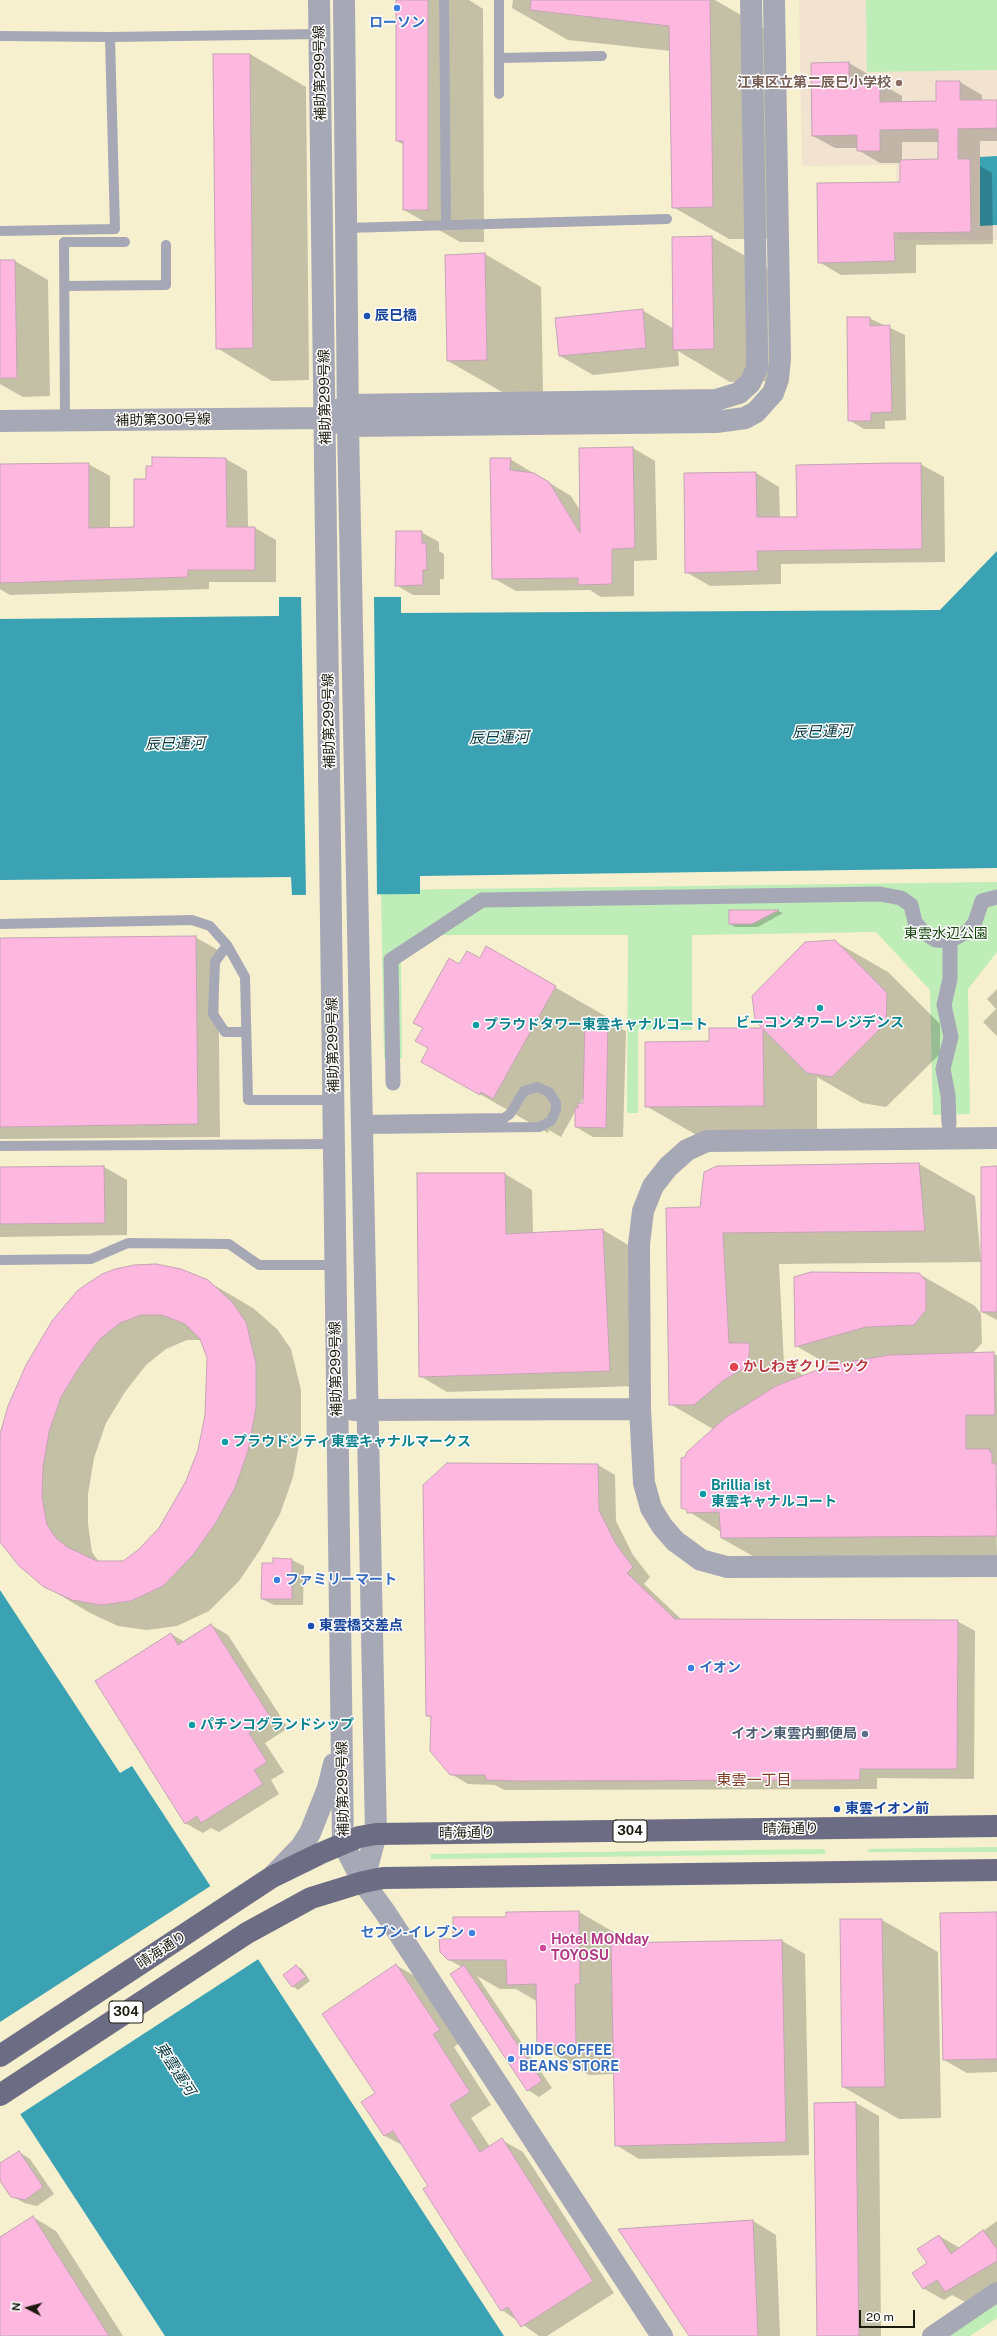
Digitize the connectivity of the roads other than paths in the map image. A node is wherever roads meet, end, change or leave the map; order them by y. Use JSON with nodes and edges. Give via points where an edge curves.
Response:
{"nodes":[{"id":1,"x":319,"y":0,"type":"edge"},
{"id":2,"x":344,"y":0,"type":"edge"},
{"id":3,"x":444,"y":0,"type":"edge"},
{"id":4,"x":499,"y":0,"type":"edge"},
{"id":5,"x":751,"y":0,"type":"edge"},
{"id":6,"x":774,"y":0,"type":"edge"},
{"id":7,"x":320,"y":34,"type":"junction"},
{"id":8,"x":0,"y":36,"type":"edge"},
{"id":9,"x":110,"y":37,"type":"junction"},
{"id":10,"x":602,"y":56,"type":"dead end"},
{"id":11,"x":499,"y":58,"type":"junction"},
{"id":12,"x":499,"y":94,"type":"dead end"},
{"id":13,"x":667,"y":219,"type":"dead end"},
{"id":14,"x":446,"y":225,"type":"junction"},
{"id":15,"x":346,"y":228,"type":"junction"},
{"id":16,"x":0,"y":231,"type":"edge"},
{"id":17,"x":125,"y":242,"type":"dead end"},
{"id":18,"x":166,"y":245,"type":"dead end"},
{"id":19,"x":64,"y":286,"type":"junction"},
{"id":20,"x":348,"y":405,"type":"junction"},
{"id":21,"x":325,"y":418,"type":"junction"},
{"id":22,"x":0,"y":421,"type":"edge"},
{"id":23,"x":65,"y":421,"type":"junction"},
{"id":24,"x":348,"y":426,"type":"junction"},
{"id":25,"x":997,"y":897,"type":"edge"},
{"id":26,"x":0,"y":924,"type":"edge"},
{"id":27,"x":950,"y":941,"type":"junction"},
{"id":28,"x":227,"y":945,"type":"junction"},
{"id":29,"x":246,"y":1032,"type":"junction"},
{"id":30,"x":393,"y":1083,"type":"dead end"},
{"id":31,"x":334,"y":1100,"type":"junction"},
{"id":32,"x":949,"y":1124,"type":"dead end"},
{"id":33,"x":362,"y":1125,"type":"junction"},
{"id":34,"x":997,"y":1138,"type":"edge"},
{"id":35,"x":334,"y":1144,"type":"junction"},
{"id":36,"x":0,"y":1146,"type":"edge"},
{"id":37,"x":0,"y":1260,"type":"edge"},
{"id":38,"x":335,"y":1265,"type":"junction"},
{"id":39,"x":640,"y":1409,"type":"junction"},
{"id":40,"x":337,"y":1410,"type":"junction"},
{"id":41,"x":368,"y":1410,"type":"junction"},
{"id":42,"x":997,"y":1566,"type":"edge"},
{"id":43,"x":341,"y":1721,"type":"junction"},
{"id":44,"x":997,"y":1826,"type":"edge"},
{"id":45,"x":376,"y":1834,"type":"junction"},
{"id":46,"x":343,"y":1843,"type":"junction"},
{"id":47,"x":997,"y":1870,"type":"edge"},
{"id":48,"x":272,"y":1877,"type":"junction"},
{"id":49,"x":363,"y":1882,"type":"junction"},
{"id":50,"x":0,"y":2056,"type":"edge"},
{"id":51,"x":2,"y":2093,"type":"edge"},
{"id":52,"x":997,"y":2292,"type":"edge"},
{"id":53,"x":662,"y":2336,"type":"edge"},
{"id":54,"x":932,"y":2336,"type":"edge"}],
"edges":[{"from":1,"to":7,"type":"street","name":"補助第299号線"},
{"from":2,"to":15,"type":"street","name":"補助第299号線"},
{"from":3,"to":14,"type":"lane"},
{"from":4,"to":11,"type":"lane"},
{"from":5,"to":20,"type":"street","via":[[757,368],[750,383],[739,393],[716,400]]},
{"from":6,"to":24,"type":"street","via":[[780,359],[778,379],[766,404],[745,418],[716,422]]},
{"from":7,"to":9,"type":"lane"},
{"from":7,"to":21,"type":"street","name":"補助第299号線"},
{"from":8,"to":9,"type":"lane"},
{"from":9,"to":16,"type":"lane","via":[[115,228]]},
{"from":10,"to":11,"type":"lane"},
{"from":11,"to":12,"type":"lane"},
{"from":13,"to":14,"type":"lane"},
{"from":14,"to":15,"type":"lane"},
{"from":15,"to":20,"type":"street","name":"補助第299号線"},
{"from":17,"to":19,"type":"lane","via":[[64,242]]},
{"from":18,"to":19,"type":"lane","via":[[166,285]]},
{"from":19,"to":23,"type":"lane"},
{"from":20,"to":21,"type":"street"},
{"from":20,"to":24,"type":"street","name":"補助第299号線"},
{"from":21,"to":23,"type":"street","name":"補助第300号線"},
{"from":21,"to":24,"type":"street"},
{"from":21,"to":31,"type":"street","name":"補助第299号線"},
{"from":22,"to":23,"type":"street","name":"補助第300号線"},
{"from":24,"to":33,"type":"street","name":"補助第299号線"},
{"from":25,"to":27,"type":"street","via":[[982,901],[975,922],[968,931]]},
{"from":26,"to":28,"type":"lane","via":[[192,920],[210,926]]},
{"from":27,"to":30,"type":"street","via":[[936,940],[923,932],[915,922],[911,905],[901,898],[880,894],[482,900],[391,960]]},
{"from":27,"to":32,"type":"street","via":[[950,979],[944,1005],[951,1037],[944,1069]]},
{"from":28,"to":29,"type":"lane","via":[[245,977]]},
{"from":28,"to":29,"type":"lane","via":[[215,962],[213,1014],[225,1032]]},
{"from":29,"to":31,"type":"lane","via":[[248,1100]]},
{"from":31,"to":35,"type":"street","name":"補助第299号線"},
{"from":33,"to":33,"type":"lane","via":[[504,1118],[510,1114],[524,1090],[537,1087],[549,1092],[556,1103],[551,1121],[539,1127]]},
{"from":33,"to":41,"type":"street","name":"補助第299号線"},
{"from":34,"to":39,"type":"street","via":[[707,1141],[687,1150],[668,1167],[653,1186],[643,1211],[639,1244]]},
{"from":35,"to":36,"type":"lane"},
{"from":35,"to":38,"type":"street","name":"補助第299号線"},
{"from":37,"to":38,"type":"lane","via":[[91,1258],[128,1243],[229,1244],[259,1266]]},
{"from":38,"to":40,"type":"street","name":"補助第299号線"},
{"from":39,"to":41,"type":"street"},
{"from":39,"to":42,"type":"street","via":[[644,1483],[651,1508],[674,1541],[701,1560],[727,1567]]},
{"from":40,"to":41,"type":"street"},
{"from":40,"to":43,"type":"street","name":"補助第299号線"},
{"from":41,"to":45,"type":"street","name":"補助第299号線"},
{"from":43,"to":46,"type":"street","name":"補助第299号線"},
{"from":43,"to":48,"type":"street","via":[[328,1788],[319,1815],[301,1847]]},
{"from":44,"to":45,"type":"main road","name":"晴海通り","number":"304"},
{"from":45,"to":46,"type":"main road","name":"晴海通り","number":"304"},
{"from":45,"to":49,"type":"street","name":"補助第299号線"},
{"from":46,"to":48,"type":"main road","name":"晴海通り","number":"304"},
{"from":46,"to":49,"type":"street","name":"補助第299号線"},
{"from":47,"to":49,"type":"main road","number":"304","via":[[391,1878]]},
{"from":48,"to":50,"type":"main road","name":"晴海通り","number":"304"},
{"from":49,"to":51,"type":"main road","number":"304","via":[[311,1898],[247,1933]]},
{"from":49,"to":53,"type":"street"},
{"from":52,"to":54,"type":"street"}]}
